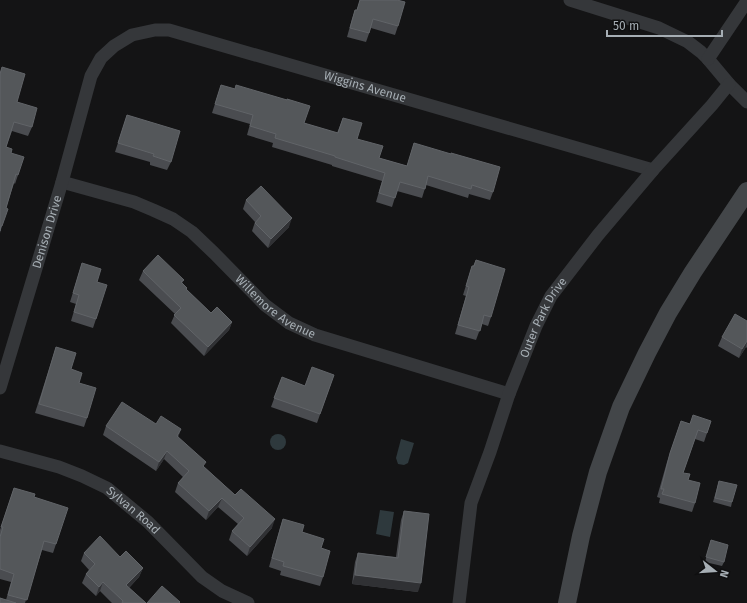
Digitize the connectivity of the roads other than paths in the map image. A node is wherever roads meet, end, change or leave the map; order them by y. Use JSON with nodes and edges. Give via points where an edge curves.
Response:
{"nodes":[{"id":1,"x":570,"y":0,"type":"edge"},
{"id":2,"x":747,"y":1,"type":"edge"},
{"id":3,"x":708,"y":59,"type":"junction"},
{"id":4,"x":91,"y":76,"type":"joint"},
{"id":5,"x":729,"y":84,"type":"junction"},
{"id":6,"x":747,"y":102,"type":"edge"},
{"id":7,"x":653,"y":170,"type":"junction"},
{"id":8,"x":62,"y":182,"type":"junction"},
{"id":9,"x":747,"y":191,"type":"edge"},
{"id":10,"x":0,"y":388,"type":"edge"},
{"id":11,"x":509,"y":394,"type":"junction"},
{"id":12,"x":0,"y":451,"type":"edge"},
{"id":13,"x":248,"y":603,"type":"edge"},
{"id":14,"x":458,"y":603,"type":"edge"},
{"id":15,"x":567,"y":603,"type":"edge"}],
"edges":[{"from":1,"to":3,"type":"street","via":[[659,28],[688,42]]},
{"from":2,"to":3,"type":"street"},
{"from":3,"to":5,"type":"street"},
{"from":4,"to":7,"type":"street","name":"Wiggins Avenue","via":[[101,58],[132,35],[169,30]]},
{"from":4,"to":8,"type":"street","name":"Denison Drive"},
{"from":5,"to":6,"type":"street"},
{"from":5,"to":7,"type":"street","name":"Outer Park Drive"},
{"from":7,"to":11,"type":"street","name":"Outer Park Drive","via":[[551,296]]},
{"from":8,"to":10,"type":"street","name":"Denison Drive"},
{"from":8,"to":11,"type":"street","name":"Willemore Avenue","via":[[134,202],[173,219],[192,232],[265,306],[289,323],[315,335]]},
{"from":9,"to":15,"type":"street","via":[[668,313],[621,407],[598,472]]},
{"from":11,"to":14,"type":"street","name":"Outer Park Drive","via":[[471,503]]},
{"from":12,"to":13,"type":"street","name":"Sylvan Road","via":[[59,467],[107,488],[148,522],[202,577],[222,591]]}]}
